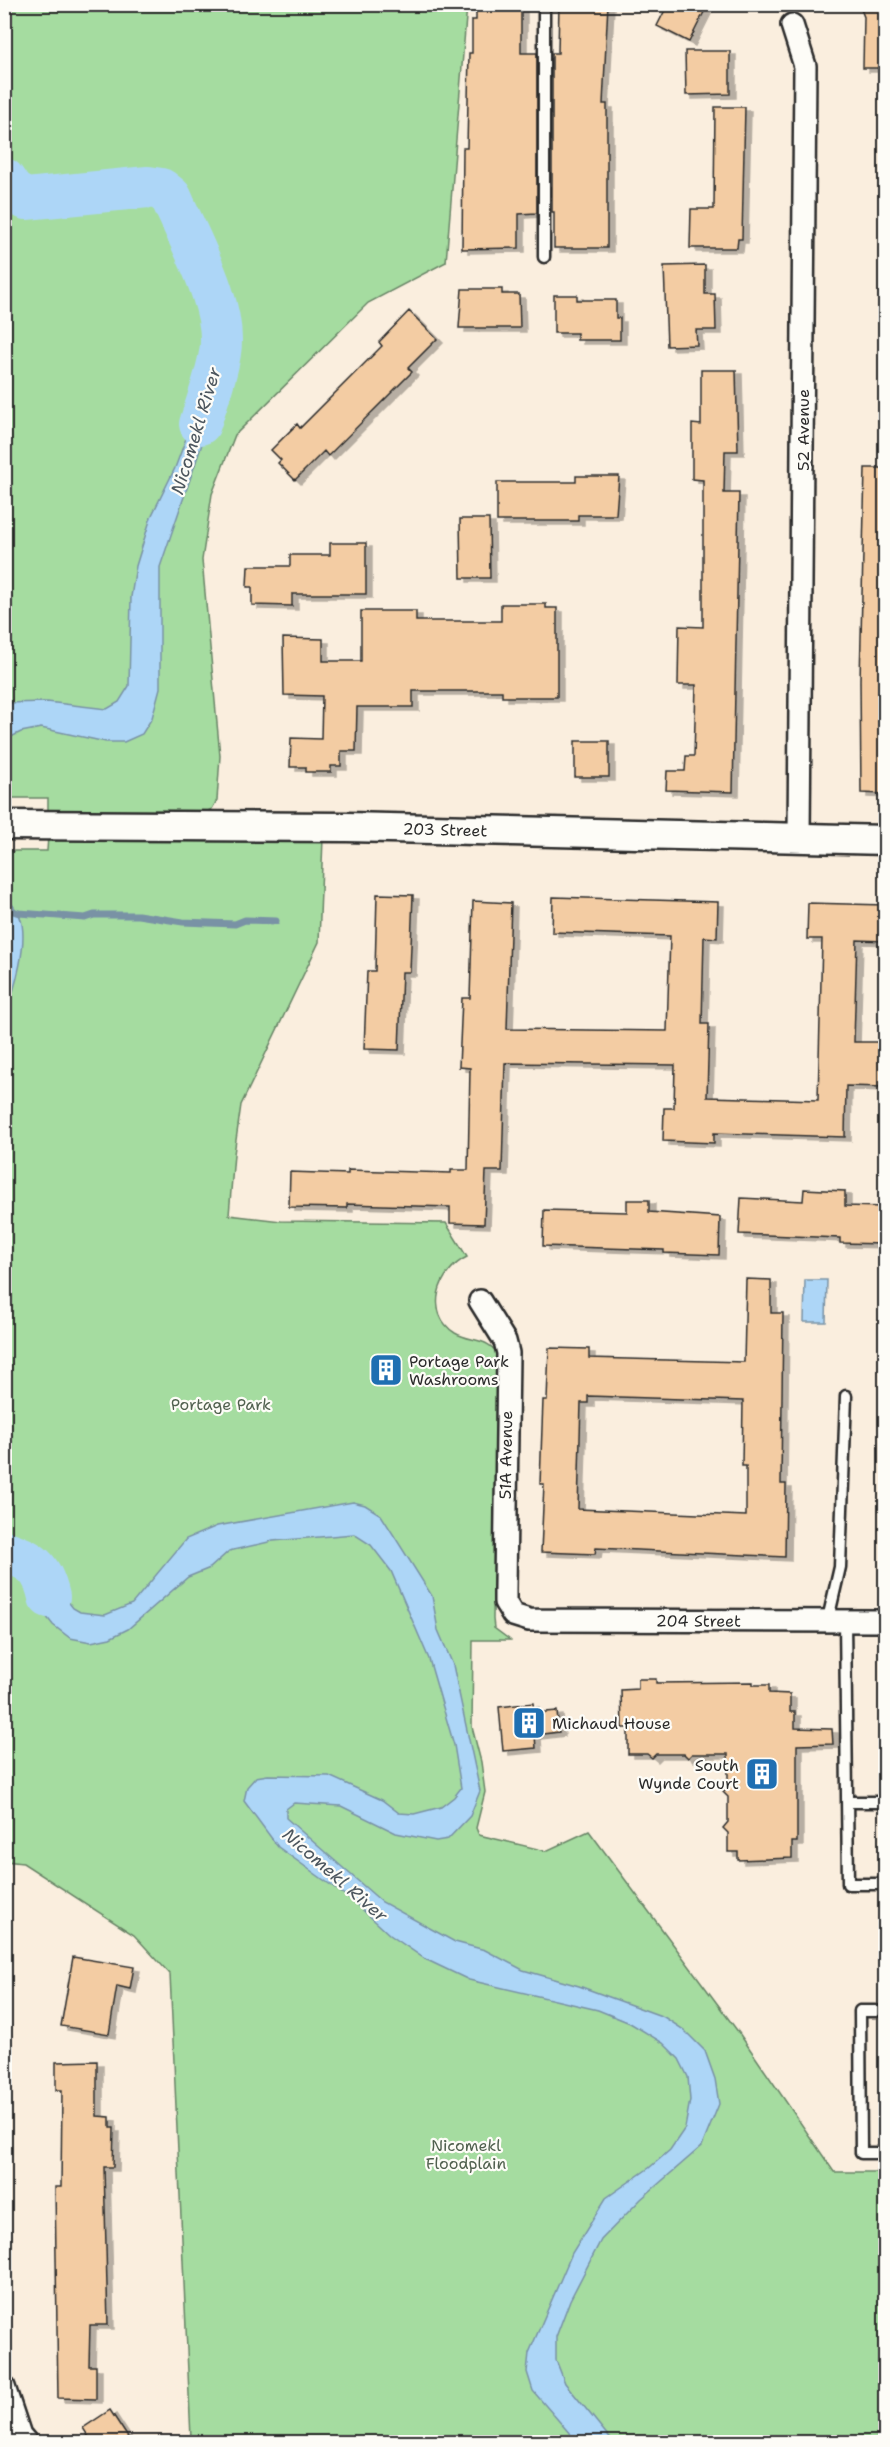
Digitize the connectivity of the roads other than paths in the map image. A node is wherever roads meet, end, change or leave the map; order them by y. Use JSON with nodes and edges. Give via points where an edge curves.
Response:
{"nodes":[{"id":1,"x":544,"y":4,"type":"edge"},
{"id":2,"x":792,"y":25,"type":"dead end"},
{"id":3,"x":544,"y":257,"type":"dead end"},
{"id":4,"x":4,"y":825,"type":"edge"},
{"id":5,"x":799,"y":838,"type":"junction"},
{"id":6,"x":885,"y":840,"type":"edge"},
{"id":7,"x":480,"y":1301,"type":"dead end"},
{"id":8,"x":846,"y":1396,"type":"dead end"},
{"id":9,"x":513,"y":1615,"type":"joint"},
{"id":10,"x":837,"y":1619,"type":"junction"},
{"id":11,"x":885,"y":1621,"type":"edge"},
{"id":12,"x":847,"y":1802,"type":"junction"},
{"id":13,"x":885,"y":1802,"type":"edge"},
{"id":14,"x":885,"y":1884,"type":"edge"},
{"id":15,"x":876,"y":2011,"type":"dead end"},
{"id":16,"x":885,"y":2153,"type":"edge"},
{"id":17,"x":4,"y":2387,"type":"edge"},
{"id":18,"x":26,"y":2442,"type":"edge"}],
"edges":[{"from":1,"to":3,"type":"lane"},
{"from":2,"to":5,"type":"street","name":"52 Avenue","via":[[806,66]]},
{"from":4,"to":5,"type":"main road","name":"203 Street","via":[[347,827]]},
{"from":5,"to":6,"type":"main road","name":"203 Street"},
{"from":7,"to":9,"type":"street","name":"51A Avenue","via":[[505,1341],[508,1353],[505,1602]]},
{"from":8,"to":10,"type":"lane"},
{"from":9,"to":10,"type":"street","name":"204 Street","via":[[529,1620]]},
{"from":10,"to":11,"type":"street","name":"204 Street"},
{"from":10,"to":12,"type":"lane"},
{"from":12,"to":13,"type":"lane"},
{"from":12,"to":14,"type":"lane","via":[[848,1884]]},
{"from":15,"to":16,"type":"lane","via":[[860,2011],[861,2153]]},
{"from":17,"to":18,"type":"street"}]}
